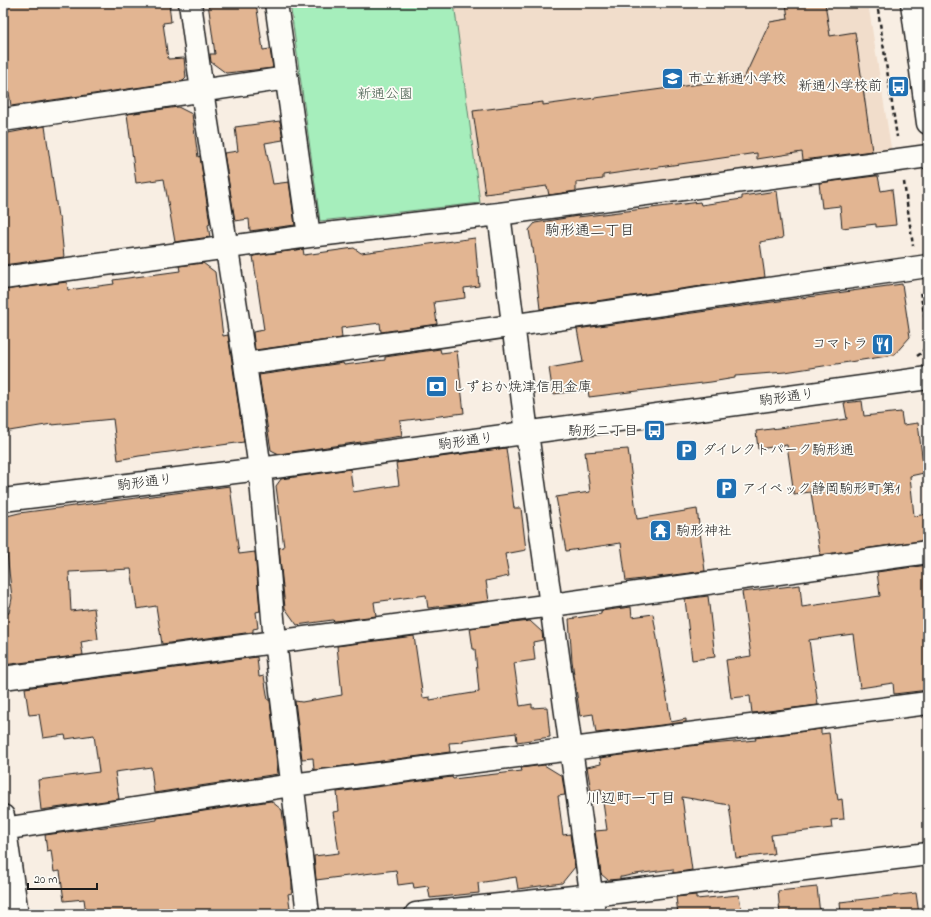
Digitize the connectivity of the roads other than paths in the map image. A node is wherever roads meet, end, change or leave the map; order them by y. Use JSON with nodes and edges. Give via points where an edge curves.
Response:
{"nodes":[{"id":1,"x":190,"y":3,"type":"edge"},
{"id":2,"x":276,"y":3,"type":"edge"},
{"id":3,"x":918,"y":12,"type":"edge"},
{"id":4,"x":287,"y":78,"type":"junction"},
{"id":5,"x":202,"y":91,"type":"junction"},
{"id":6,"x":3,"y":120,"type":"edge"},
{"id":7,"x":928,"y":123,"type":"edge"},
{"id":8,"x":928,"y":156,"type":"edge"},
{"id":9,"x":498,"y":214,"type":"junction"},
{"id":10,"x":309,"y":236,"type":"junction"},
{"id":11,"x":227,"y":248,"type":"junction"},
{"id":12,"x":928,"y":266,"type":"edge"},
{"id":13,"x":3,"y":278,"type":"edge"},
{"id":14,"x":513,"y":326,"type":"junction"},
{"id":15,"x":246,"y":364,"type":"junction"},
{"id":16,"x":928,"y":378,"type":"edge"},
{"id":17,"x":527,"y":433,"type":"junction"},
{"id":18,"x":260,"y":470,"type":"junction"},
{"id":19,"x":3,"y":500,"type":"edge"},
{"id":20,"x":928,"y":552,"type":"edge"},
{"id":21,"x":552,"y":605,"type":"junction"},
{"id":22,"x":275,"y":641,"type":"junction"},
{"id":23,"x":3,"y":678,"type":"edge"},
{"id":24,"x":928,"y":703,"type":"edge"},
{"id":25,"x":572,"y":749,"type":"junction"},
{"id":26,"x":292,"y":785,"type":"junction"},
{"id":27,"x":4,"y":825,"type":"edge"},
{"id":28,"x":928,"y":854,"type":"edge"},
{"id":29,"x":593,"y":904,"type":"edge"},
{"id":30,"x":17,"y":914,"type":"edge"},
{"id":31,"x":308,"y":914,"type":"edge"},
{"id":32,"x":416,"y":914,"type":"edge"}],
"edges":[{"from":1,"to":5,"type":"street"},
{"from":2,"to":4,"type":"street"},
{"from":3,"to":7,"type":"street"},
{"from":4,"to":5,"type":"street"},
{"from":4,"to":10,"type":"street"},
{"from":5,"to":6,"type":"street"},
{"from":5,"to":11,"type":"street"},
{"from":8,"to":9,"type":"street"},
{"from":9,"to":10,"type":"street"},
{"from":9,"to":14,"type":"street"},
{"from":10,"to":11,"type":"street"},
{"from":11,"to":13,"type":"street"},
{"from":11,"to":15,"type":"street"},
{"from":12,"to":14,"type":"street"},
{"from":14,"to":15,"type":"street"},
{"from":14,"to":17,"type":"street"},
{"from":15,"to":18,"type":"street"},
{"from":16,"to":17,"type":"street","name":"駒形通り"},
{"from":17,"to":18,"type":"street","name":"駒形通り"},
{"from":17,"to":21,"type":"street"},
{"from":18,"to":19,"type":"street","name":"駒形通り"},
{"from":18,"to":22,"type":"street"},
{"from":20,"to":21,"type":"street"},
{"from":21,"to":22,"type":"street"},
{"from":21,"to":25,"type":"street"},
{"from":22,"to":23,"type":"street"},
{"from":22,"to":26,"type":"street"},
{"from":24,"to":25,"type":"street"},
{"from":25,"to":26,"type":"street"},
{"from":25,"to":29,"type":"street"},
{"from":26,"to":27,"type":"street"},
{"from":26,"to":31,"type":"street"},
{"from":27,"to":30,"type":"street"},
{"from":28,"to":29,"type":"street"},
{"from":29,"to":32,"type":"street"}]}
